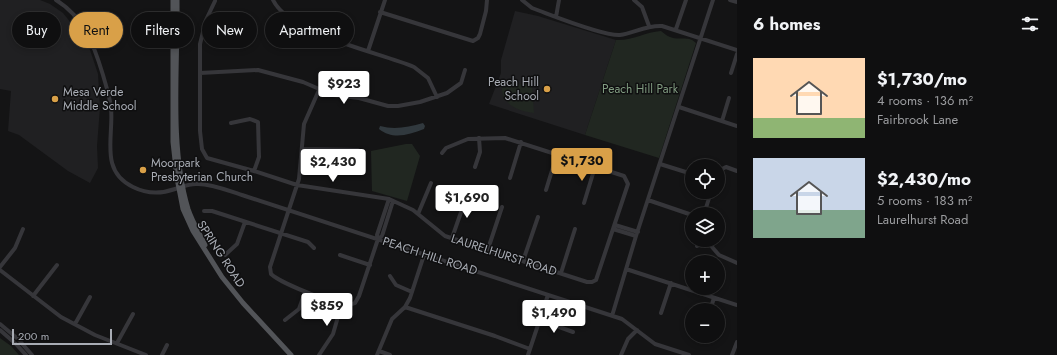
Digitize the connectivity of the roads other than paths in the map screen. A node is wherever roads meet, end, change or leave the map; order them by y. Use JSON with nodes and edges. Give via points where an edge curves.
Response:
{"nodes":[{"id":1,"x":56,"y":0,"type":"edge"},
{"id":2,"x":173,"y":0,"type":"edge"},
{"id":3,"x":177,"y":0,"type":"edge"},
{"id":4,"x":273,"y":0,"type":"edge"},
{"id":5,"x":385,"y":0,"type":"edge"},
{"id":6,"x":487,"y":0,"type":"edge"},
{"id":7,"x":522,"y":0,"type":"edge"},
{"id":8,"x":559,"y":0,"type":"edge"},
{"id":9,"x":634,"y":0,"type":"edge"},
{"id":10,"x":686,"y":0,"type":"edge"},
{"id":11,"x":713,"y":0,"type":"edge"},
{"id":12,"x":730,"y":0,"type":"edge"},
{"id":13,"x":215,"y":1,"type":"edge"},
{"id":14,"x":737,"y":2,"type":"edge"},
{"id":15,"x":380,"y":12,"type":"junction"},
{"id":16,"x":556,"y":17,"type":"junction"},
{"id":17,"x":649,"y":26,"type":"junction"},
{"id":18,"x":676,"y":29,"type":"junction"},
{"id":19,"x":701,"y":38,"type":"junction"},
{"id":20,"x":737,"y":50,"type":"edge"},
{"id":21,"x":368,"y":51,"type":"junction"},
{"id":22,"x":737,"y":54,"type":"edge"},
{"id":23,"x":465,"y":70,"type":"dead end"},
{"id":24,"x":200,"y":72,"type":"junction"},
{"id":25,"x":731,"y":73,"type":"dead end"},
{"id":26,"x":319,"y":90,"type":"junction"},
{"id":27,"x":437,"y":96,"type":"junction"},
{"id":28,"x":729,"y":98,"type":"dead end"},
{"id":29,"x":679,"y":107,"type":"junction"},
{"id":30,"x":722,"y":121,"type":"junction"},
{"id":31,"x":231,"y":123,"type":"dead end"},
{"id":32,"x":737,"y":126,"type":"edge"},
{"id":33,"x":479,"y":138,"type":"junction"},
{"id":34,"x":522,"y":142,"type":"junction"},
{"id":35,"x":302,"y":149,"type":"junction"},
{"id":36,"x":358,"y":150,"type":"dead end"},
{"id":37,"x":442,"y":153,"type":"dead end"},
{"id":38,"x":557,"y":154,"type":"junction"},
{"id":39,"x":660,"y":164,"type":"junction"},
{"id":40,"x":475,"y":167,"type":"dead end"},
{"id":41,"x":595,"y":167,"type":"junction"},
{"id":42,"x":725,"y":167,"type":"edge"},
{"id":43,"x":254,"y":171,"type":"junction"},
{"id":44,"x":737,"y":171,"type":"edge"},
{"id":45,"x":685,"y":172,"type":"edge"},
{"id":46,"x":510,"y":178,"type":"dead end"},
{"id":47,"x":432,"y":183,"type":"dead end"},
{"id":48,"x":297,"y":185,"type":"junction"},
{"id":49,"x":181,"y":187,"type":"junction"},
{"id":50,"x":546,"y":190,"type":"dead end"},
{"id":51,"x":467,"y":195,"type":"dead end"},
{"id":52,"x":391,"y":200,"type":"junction"},
{"id":53,"x":648,"y":200,"type":"junction"},
{"id":54,"x":584,"y":203,"type":"dead end"},
{"id":55,"x":502,"y":207,"type":"dead end"},
{"id":56,"x":204,"y":211,"type":"dead end"},
{"id":57,"x":288,"y":211,"type":"junction"},
{"id":58,"x":685,"y":213,"type":"edge"},
{"id":59,"x":418,"y":214,"type":"junction"},
{"id":60,"x":538,"y":217,"type":"dead end"},
{"id":61,"x":245,"y":222,"type":"junction"},
{"id":62,"x":614,"y":227,"type":"junction"},
{"id":63,"x":23,"y":229,"type":"dead end"},
{"id":64,"x":575,"y":230,"type":"dead end"},
{"id":65,"x":281,"y":234,"type":"junction"},
{"id":66,"x":637,"y":234,"type":"junction"},
{"id":67,"x":452,"y":238,"type":"junction"},
{"id":68,"x":378,"y":239,"type":"junction"},
{"id":69,"x":712,"y":247,"type":"edge"},
{"id":70,"x":314,"y":248,"type":"dead end"},
{"id":71,"x":488,"y":250,"type":"junction"},
{"id":72,"x":225,"y":255,"type":"dead end"},
{"id":73,"x":340,"y":255,"type":"dead end"},
{"id":74,"x":424,"y":255,"type":"junction"},
{"id":75,"x":523,"y":261,"type":"junction"},
{"id":76,"x":737,"y":263,"type":"edge"},
{"id":77,"x":370,"y":265,"type":"junction"},
{"id":78,"x":57,"y":266,"type":"dead end"},
{"id":79,"x":0,"y":267,"type":"edge"},
{"id":80,"x":626,"y":269,"type":"junction"},
{"id":81,"x":0,"y":270,"type":"edge"},
{"id":82,"x":561,"y":273,"type":"junction"},
{"id":83,"x":390,"y":276,"type":"dead end"},
{"id":84,"x":671,"y":284,"type":"junction"},
{"id":85,"x":305,"y":292,"type":"junction"},
{"id":86,"x":412,"y":292,"type":"junction"},
{"id":87,"x":548,"y":295,"type":"junction"},
{"id":88,"x":33,"y":296,"type":"junction"},
{"id":89,"x":90,"y":297,"type":"dead end"},
{"id":90,"x":714,"y":298,"type":"junction"},
{"id":91,"x":342,"y":303,"type":"junction"},
{"id":92,"x":712,"y":303,"type":"edge"},
{"id":93,"x":737,"y":305,"type":"edge"},
{"id":94,"x":405,"y":307,"type":"junction"},
{"id":95,"x":661,"y":313,"type":"dead end"},
{"id":96,"x":133,"y":314,"type":"dead end"},
{"id":97,"x":612,"y":316,"type":"junction"},
{"id":98,"x":285,"y":320,"type":"dead end"},
{"id":99,"x":540,"y":320,"type":"junction"},
{"id":100,"x":0,"y":324,"type":"edge"},
{"id":101,"x":75,"y":324,"type":"junction"},
{"id":102,"x":0,"y":330,"type":"edge"},
{"id":103,"x":637,"y":330,"type":"junction"},
{"id":104,"x":573,"y":332,"type":"dead end"},
{"id":105,"x":737,"y":342,"type":"edge"},
{"id":106,"x":117,"y":344,"type":"junction"},
{"id":107,"x":167,"y":345,"type":"dead end"},
{"id":108,"x":530,"y":349,"type":"junction"},
{"id":109,"x":378,"y":353,"type":"edge"},
{"id":110,"x":26,"y":355,"type":"edge"},
{"id":111,"x":32,"y":355,"type":"edge"},
{"id":112,"x":146,"y":355,"type":"edge"},
{"id":113,"x":162,"y":355,"type":"edge"},
{"id":114,"x":291,"y":355,"type":"edge"},
{"id":115,"x":295,"y":355,"type":"edge"},
{"id":116,"x":319,"y":355,"type":"edge"},
{"id":117,"x":390,"y":355,"type":"edge"},
{"id":118,"x":528,"y":355,"type":"edge"},
{"id":119,"x":621,"y":355,"type":"edge"},
{"id":120,"x":689,"y":355,"type":"edge"},
{"id":121,"x":732,"y":355,"type":"edge"}],
"edges":[{"from":1,"to":49,"type":"street","name":"PEACH HILL ROAD","via":[[80,20],[94,45],[109,99],[110,151],[112,163],[118,174],[129,185],[145,191],[165,192]]},
{"from":2,"to":49,"type":"main road","name":"SPRING ROAD","via":[[173,142]]},
{"from":3,"to":49,"type":"main road","name":"SPRING ROAD","via":[[177,134]]},
{"from":4,"to":21,"type":"street","via":[[304,28]]},
{"from":5,"to":15,"type":"street"},
{"from":6,"to":15,"type":"street","via":[[480,34],[473,41]]},
{"from":7,"to":16,"type":"street","via":[[532,8]]},
{"from":8,"to":16,"type":"street"},
{"from":9,"to":17,"type":"street","via":[[642,7]]},
{"from":10,"to":18,"type":"street"},
{"from":11,"to":19,"type":"street"},
{"from":12,"to":14,"type":"street"},
{"from":13,"to":24,"type":"street","name":"LAURELHURST ROAD","via":[[200,38]]},
{"from":15,"to":21,"type":"street"},
{"from":16,"to":17,"type":"street","via":[[612,34],[626,34]]},
{"from":17,"to":18,"type":"street"},
{"from":18,"to":19,"type":"street"},
{"from":19,"to":20,"type":"street"},
{"from":19,"to":29,"type":"street"},
{"from":21,"to":27,"type":"street","via":[[421,71],[431,82]]},
{"from":22,"to":25,"type":"street"},
{"from":23,"to":27,"type":"street","via":[[458,86]]},
{"from":24,"to":26,"type":"street","via":[[258,70],[303,82]]},
{"from":24,"to":43,"type":"street","name":"LAURELHURST ROAD","via":[[200,126],[204,153],[210,159]]},
{"from":26,"to":27,"type":"street","via":[[336,96],[359,98],[393,106],[408,105]]},
{"from":26,"to":35,"type":"street","via":[[304,124]]},
{"from":28,"to":30,"type":"street"},
{"from":29,"to":30,"type":"street"},
{"from":29,"to":39,"type":"street"},
{"from":30,"to":32,"type":"street"},
{"from":31,"to":43,"type":"street","via":[[250,119],[258,122],[259,157]]},
{"from":33,"to":34,"type":"street","via":[[505,138]]},
{"from":33,"to":37,"type":"street","via":[[454,143]]},
{"from":33,"to":40,"type":"street","via":[[480,152]]},
{"from":34,"to":38,"type":"street"},
{"from":34,"to":46,"type":"street"},
{"from":35,"to":36,"type":"street"},
{"from":35,"to":48,"type":"street"},
{"from":38,"to":41,"type":"street"},
{"from":38,"to":50,"type":"street"},
{"from":39,"to":45,"type":"street"},
{"from":39,"to":53,"type":"street"},
{"from":41,"to":54,"type":"street"},
{"from":41,"to":62,"type":"street","via":[[620,174],[628,181]]},
{"from":42,"to":44,"type":"street"},
{"from":43,"to":48,"type":"street","name":"LAURELHURST ROAD"},
{"from":47,"to":59,"type":"street"},
{"from":48,"to":52,"type":"street","name":"LAURELHURST ROAD"},
{"from":48,"to":57,"type":"street"},
{"from":49,"to":57,"type":"street","name":"PEACH HILL ROAD","via":[[204,184]]},
{"from":49,"to":114,"type":"main road","name":"SPRING ROAD","via":[[183,209],[189,223],[222,277]]},
{"from":49,"to":115,"type":"main road","name":"SPRING ROAD","via":[[193,221],[218,268]]},
{"from":51,"to":67,"type":"street"},
{"from":52,"to":59,"type":"street","name":"LAURELHURST ROAD"},
{"from":52,"to":68,"type":"street","via":[[382,236]]},
{"from":53,"to":58,"type":"street"},
{"from":53,"to":66,"type":"street"},
{"from":55,"to":71,"type":"street"},
{"from":56,"to":61,"type":"street","via":[[212,211]]},
{"from":57,"to":65,"type":"street"},
{"from":57,"to":68,"type":"street","name":"PEACH HILL ROAD"},
{"from":59,"to":67,"type":"street","name":"LAURELHURST ROAD","via":[[440,232]]},
{"from":60,"to":75,"type":"street"},
{"from":61,"to":65,"type":"street"},
{"from":61,"to":72,"type":"street","via":[[237,244]]},
{"from":62,"to":66,"type":"street"},
{"from":62,"to":82,"type":"street","name":"LAURELHURST ROAD","via":[[598,277],[594,282]]},
{"from":63,"to":79,"type":"street","via":[[15,248]]},
{"from":64,"to":82,"type":"street"},
{"from":65,"to":70,"type":"street","via":[[308,242]]},
{"from":65,"to":85,"type":"street","via":[[270,267],[271,274]]},
{"from":66,"to":80,"type":"street"},
{"from":67,"to":71,"type":"street","name":"LAURELHURST ROAD"},
{"from":68,"to":74,"type":"street","name":"PEACH HILL ROAD"},
{"from":68,"to":77,"type":"street"},
{"from":69,"to":76,"type":"street","via":[[719,255]]},
{"from":71,"to":75,"type":"street","name":"LAURELHURST ROAD"},
{"from":73,"to":77,"type":"street"},
{"from":74,"to":86,"type":"street"},
{"from":74,"to":87,"type":"street","name":"PEACH HILL ROAD"},
{"from":75,"to":82,"type":"street","name":"LAURELHURST ROAD"},
{"from":77,"to":91,"type":"street","via":[[360,296],[353,304]]},
{"from":78,"to":88,"type":"street"},
{"from":80,"to":84,"type":"street"},
{"from":80,"to":97,"type":"street"},
{"from":81,"to":88,"type":"street"},
{"from":83,"to":86,"type":"street","via":[[396,285]]},
{"from":84,"to":90,"type":"street"},
{"from":84,"to":95,"type":"street"},
{"from":85,"to":91,"type":"street"},
{"from":85,"to":98,"type":"street","via":[[298,309]]},
{"from":86,"to":94,"type":"street"},
{"from":87,"to":97,"type":"street","name":"PEACH HILL ROAD"},
{"from":87,"to":99,"type":"street"},
{"from":88,"to":101,"type":"street"},
{"from":89,"to":101,"type":"street"},
{"from":90,"to":92,"type":"street"},
{"from":90,"to":93,"type":"street"},
{"from":91,"to":116,"type":"street","via":[[333,334]]},
{"from":94,"to":108,"type":"street"},
{"from":94,"to":109,"type":"street","via":[[392,319]]},
{"from":96,"to":106,"type":"street"},
{"from":97,"to":103,"type":"street","name":"PEACH HILL ROAD","via":[[629,323]]},
{"from":99,"to":104,"type":"street"},
{"from":99,"to":108,"type":"street"},
{"from":100,"to":111,"type":"street"},
{"from":101,"to":106,"type":"street"},
{"from":102,"to":110,"type":"street"},
{"from":103,"to":119,"type":"street","via":[[628,339]]},
{"from":103,"to":120,"type":"street","name":"PEACH HILL ROAD","via":[[655,344]]},
{"from":105,"to":121,"type":"street"},
{"from":106,"to":112,"type":"street"},
{"from":107,"to":113,"type":"street"},
{"from":108,"to":118,"type":"street"},
{"from":109,"to":117,"type":"street"}]}
